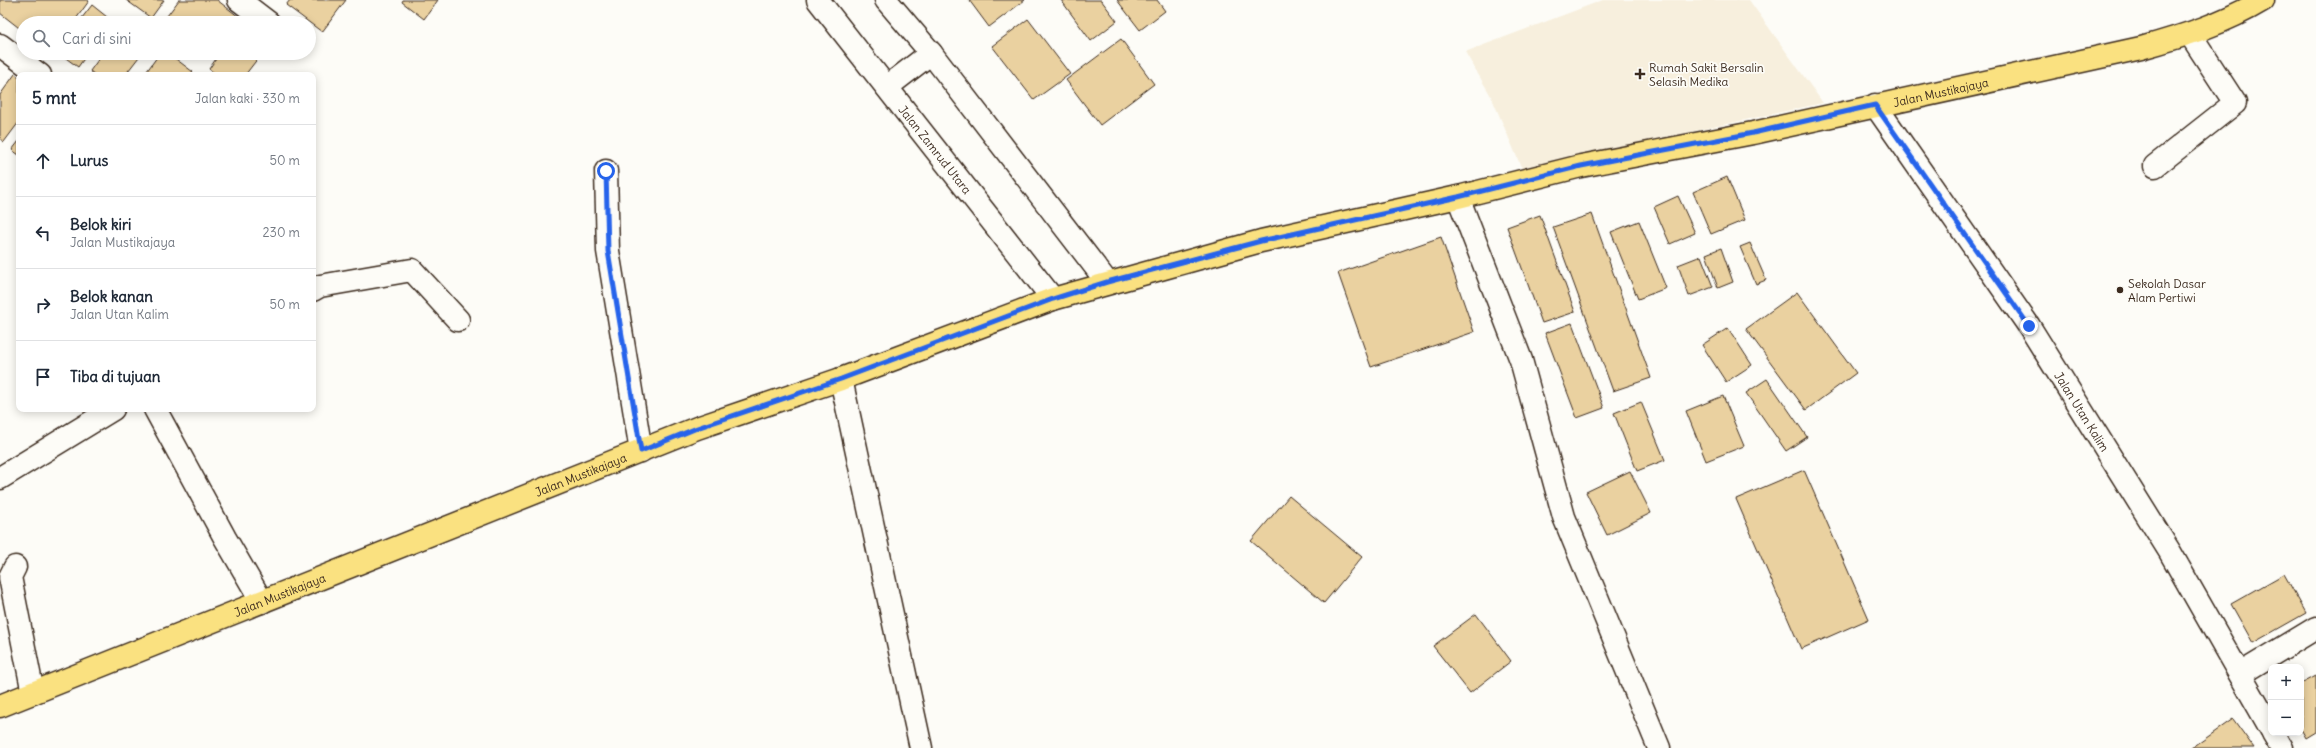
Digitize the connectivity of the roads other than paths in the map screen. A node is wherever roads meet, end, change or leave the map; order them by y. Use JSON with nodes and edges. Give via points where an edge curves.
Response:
{"nodes":[{"id":1,"x":240,"y":0,"type":"edge"},
{"id":2,"x":818,"y":0,"type":"edge"},
{"id":3,"x":886,"y":0,"type":"edge"},
{"id":4,"x":2263,"y":0,"type":"edge"},
{"id":5,"x":260,"y":16,"type":"edge"},
{"id":6,"x":2190,"y":34,"type":"junction"},
{"id":7,"x":0,"y":45,"type":"edge"},
{"id":8,"x":931,"y":53,"type":"junction"},
{"id":9,"x":16,"y":57,"type":"edge"},
{"id":10,"x":20,"y":60,"type":"edge"},
{"id":11,"x":36,"y":72,"type":"edge"},
{"id":12,"x":887,"y":87,"type":"junction"},
{"id":13,"x":1875,"y":105,"type":"junction"},
{"id":14,"x":2155,"y":166,"type":"dead end"},
{"id":15,"x":606,"y":171,"type":"dead end"},
{"id":16,"x":1458,"y":197,"type":"junction"},
{"id":17,"x":1107,"y":282,"type":"junction"},
{"id":18,"x":316,"y":288,"type":"edge"},
{"id":19,"x":1053,"y":299,"type":"junction"},
{"id":20,"x":458,"y":320,"type":"dead end"},
{"id":21,"x":841,"y":379,"type":"junction"},
{"id":22,"x":108,"y":412,"type":"edge"},
{"id":23,"x":157,"y":412,"type":"edge"},
{"id":24,"x":641,"y":451,"type":"junction"},
{"id":25,"x":0,"y":478,"type":"edge"},
{"id":26,"x":14,"y":567,"type":"dead end"},
{"id":27,"x":262,"y":602,"type":"junction"},
{"id":28,"x":2316,"y":628,"type":"edge"},
{"id":29,"x":2240,"y":674,"type":"junction"},
{"id":30,"x":33,"y":693,"type":"junction"},
{"id":31,"x":0,"y":706,"type":"edge"},
{"id":32,"x":2268,"y":724,"type":"edge"},
{"id":33,"x":2275,"y":736,"type":"edge"},
{"id":34,"x":921,"y":748,"type":"edge"},
{"id":35,"x":1659,"y":748,"type":"edge"},
{"id":36,"x":2282,"y":748,"type":"edge"}],
"edges":[{"from":1,"to":5,"type":"street"},
{"from":2,"to":12,"type":"street","name":"Jalan Zamrud Utara"},
{"from":3,"to":8,"type":"street"},
{"from":4,"to":6,"type":"main road","name":"Jalan Mustikajaya","via":[[2241,13]]},
{"from":6,"to":13,"type":"main road","name":"Jalan Mustikajaya","via":[[2134,50]]},
{"from":6,"to":14,"type":"street","via":[[2235,103]]},
{"from":7,"to":9,"type":"street"},
{"from":8,"to":12,"type":"street"},
{"from":8,"to":17,"type":"street"},
{"from":10,"to":11,"type":"street"},
{"from":12,"to":19,"type":"street","name":"Jalan Zamrud Utara"},
{"from":13,"to":16,"type":"main road","name":"Jalan Mustikajaya","via":[[1753,133],[1581,166]]},
{"from":13,"to":29,"type":"street","name":"Jalan Utan Kalim","via":[[2029,326],[2170,552]]},
{"from":15,"to":24,"type":"street","via":[[608,251]]},
{"from":16,"to":17,"type":"main road","name":"Jalan Mustikajaya","via":[[1261,241]]},
{"from":16,"to":35,"type":"street","via":[[1521,360],[1564,517]]},
{"from":17,"to":19,"type":"main road","name":"Jalan Mustikajaya"},
{"from":18,"to":20,"type":"street","via":[[412,270]]},
{"from":19,"to":21,"type":"main road","name":"Jalan Mustikajaya"},
{"from":21,"to":24,"type":"main road","name":"Jalan Mustikajaya","via":[[697,428]]},
{"from":21,"to":34,"type":"street"},
{"from":22,"to":25,"type":"street"},
{"from":23,"to":27,"type":"street"},
{"from":24,"to":27,"type":"main road","name":"Jalan Mustikajaya"},
{"from":26,"to":30,"type":"street","via":[[10,577]]},
{"from":27,"to":30,"type":"main road","name":"Jalan Mustikajaya"},
{"from":28,"to":29,"type":"street"},
{"from":29,"to":32,"type":"street","name":"Jalan Utan Kalim"},
{"from":30,"to":31,"type":"main road","name":"Jalan Mustikajaya"},
{"from":33,"to":36,"type":"street"}]}
